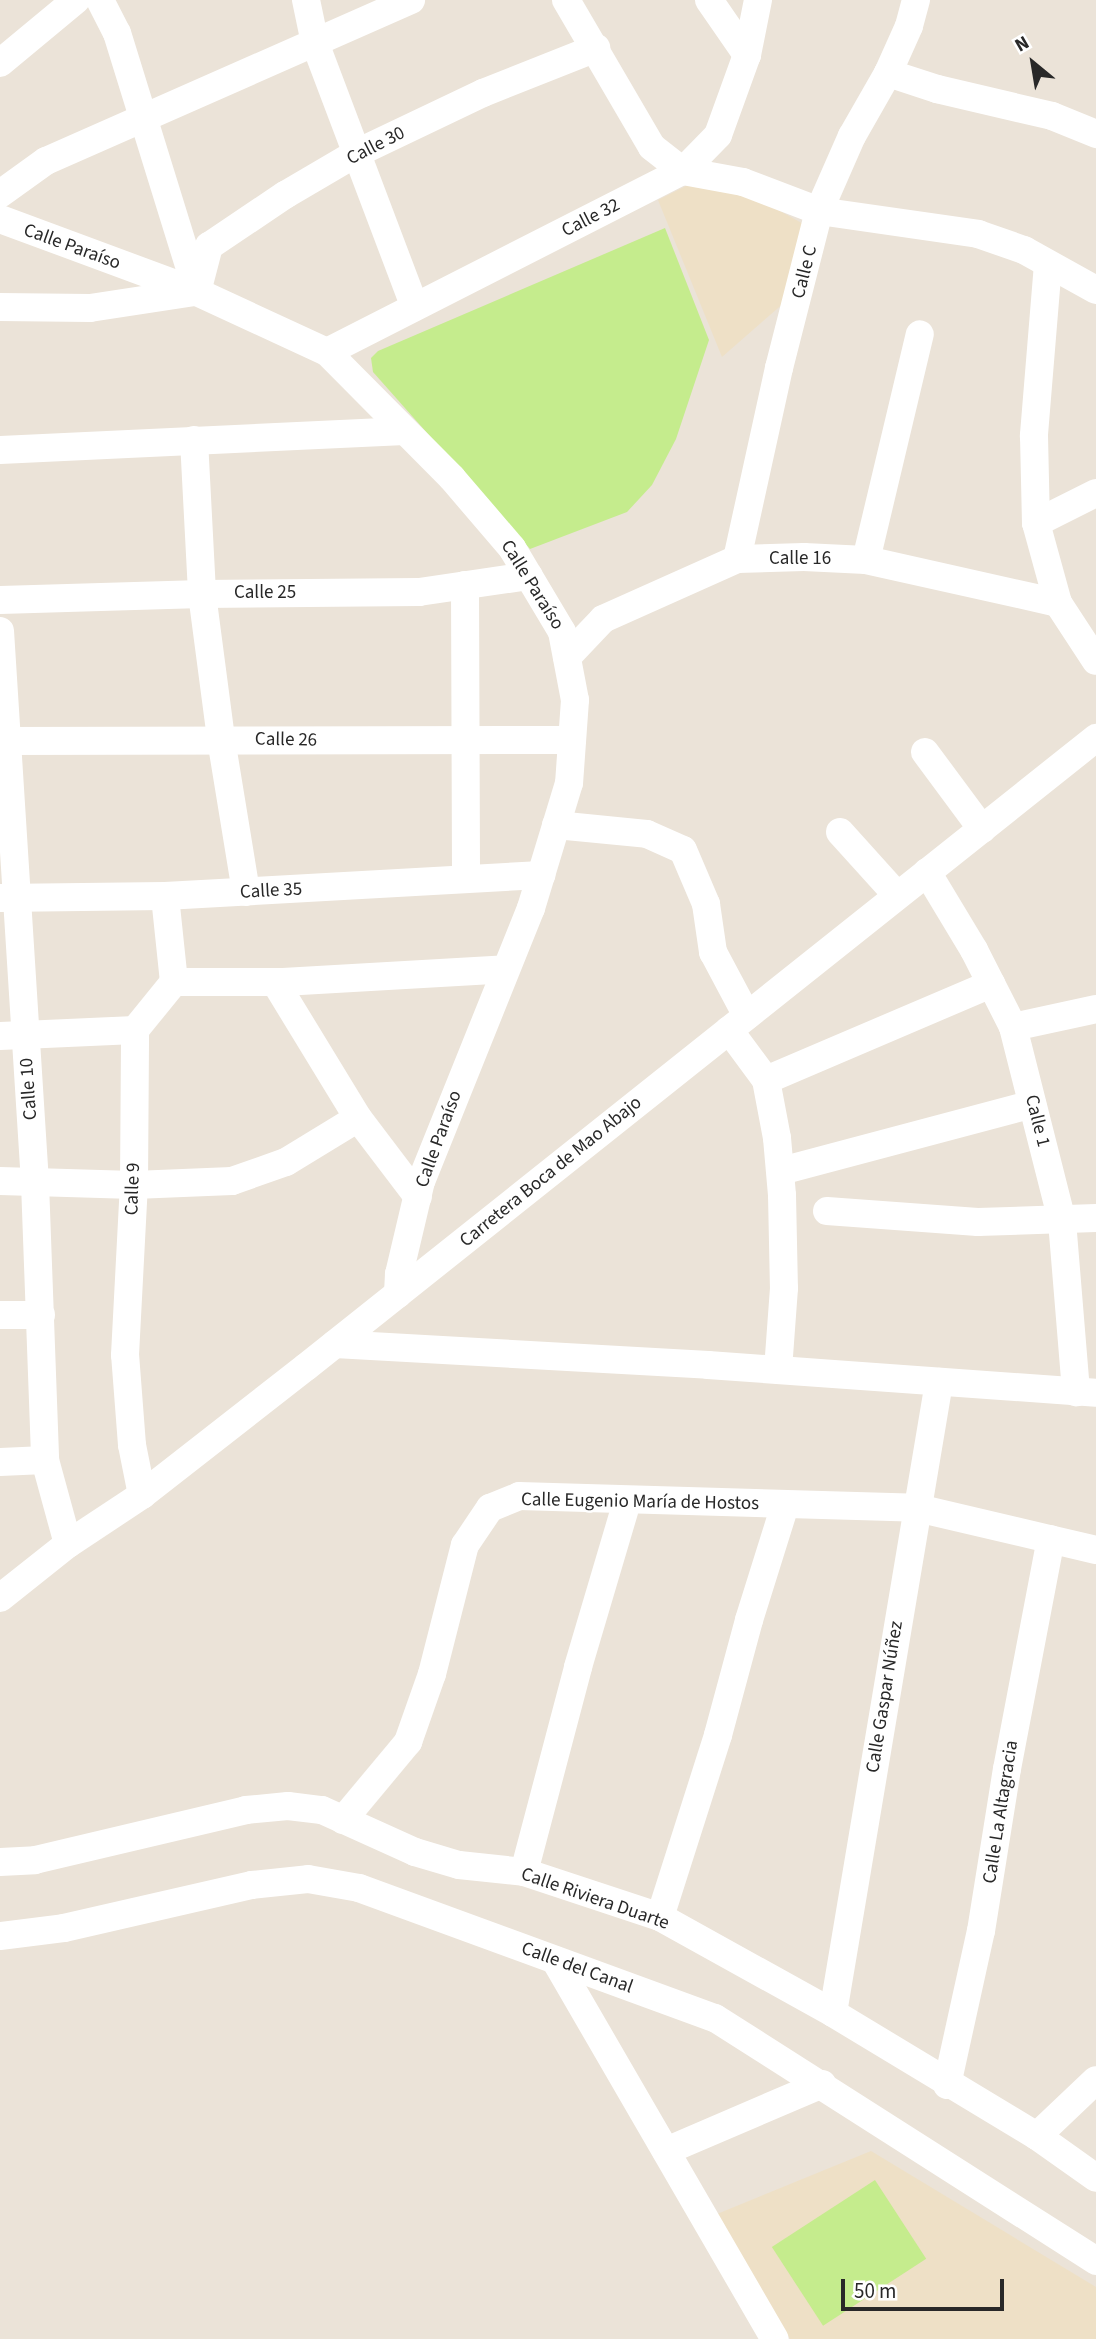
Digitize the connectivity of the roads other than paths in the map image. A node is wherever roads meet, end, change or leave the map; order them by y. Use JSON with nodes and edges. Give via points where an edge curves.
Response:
{"nodes":[{"id":1,"x":76,"y":0,"type":"edge"},
{"id":2,"x":100,"y":0,"type":"edge"},
{"id":3,"x":306,"y":0,"type":"edge"},
{"id":4,"x":411,"y":0,"type":"edge"},
{"id":5,"x":566,"y":0,"type":"edge"},
{"id":6,"x":709,"y":0,"type":"edge"},
{"id":7,"x":758,"y":0,"type":"edge"},
{"id":8,"x":916,"y":0,"type":"edge"},
{"id":9,"x":315,"y":43,"type":"junction"},
{"id":10,"x":596,"y":48,"type":"junction"},
{"id":11,"x":747,"y":55,"type":"junction"},
{"id":12,"x":0,"y":64,"type":"edge"},
{"id":13,"x":888,"y":73,"type":"junction"},
{"id":14,"x":145,"y":119,"type":"junction"},
{"id":15,"x":1096,"y":134,"type":"edge"},
{"id":16,"x":355,"y":155,"type":"junction"},
{"id":17,"x":683,"y":171,"type":"junction"},
{"id":18,"x":0,"y":194,"type":"edge"},
{"id":19,"x":819,"y":211,"type":"junction"},
{"id":20,"x":0,"y":219,"type":"edge"},
{"id":21,"x":1048,"y":264,"type":"junction"},
{"id":22,"x":1096,"y":290,"type":"edge"},
{"id":23,"x":197,"y":292,"type":"junction"},
{"id":24,"x":0,"y":307,"type":"edge"},
{"id":25,"x":415,"y":307,"type":"junction"},
{"id":26,"x":920,"y":334,"type":"dead end"},
{"id":27,"x":327,"y":352,"type":"junction"},
{"id":28,"x":405,"y":430,"type":"junction"},
{"id":29,"x":194,"y":440,"type":"junction"},
{"id":30,"x":0,"y":450,"type":"edge"},
{"id":31,"x":1096,"y":493,"type":"edge"},
{"id":32,"x":1036,"y":523,"type":"junction"},
{"id":33,"x":737,"y":559,"type":"junction"},
{"id":34,"x":866,"y":560,"type":"junction"},
{"id":35,"x":529,"y":576,"type":"junction"},
{"id":36,"x":465,"y":585,"type":"junction"},
{"id":37,"x":202,"y":594,"type":"junction"},
{"id":38,"x":0,"y":600,"type":"edge"},
{"id":39,"x":1058,"y":603,"type":"junction"},
{"id":40,"x":0,"y":631,"type":"edge"},
{"id":41,"x":567,"y":657,"type":"junction"},
{"id":42,"x":1096,"y":662,"type":"edge"},
{"id":43,"x":220,"y":739,"type":"junction"},
{"id":44,"x":467,"y":739,"type":"junction"},
{"id":45,"x":572,"y":740,"type":"junction"},
{"id":46,"x":3,"y":741,"type":"edge"},
{"id":47,"x":1095,"y":741,"type":"edge"},
{"id":48,"x":925,"y":751,"type":"dead end"},
{"id":49,"x":556,"y":825,"type":"junction"},
{"id":50,"x":982,"y":829,"type":"junction"},
{"id":51,"x":840,"y":832,"type":"dead end"},
{"id":52,"x":927,"y":872,"type":"junction"},
{"id":53,"x":541,"y":875,"type":"junction"},
{"id":54,"x":466,"y":879,"type":"junction"},
{"id":55,"x":246,"y":892,"type":"junction"},
{"id":56,"x":897,"y":895,"type":"junction"},
{"id":57,"x":165,"y":896,"type":"junction"},
{"id":58,"x":8,"y":898,"type":"edge"},
{"id":59,"x":506,"y":969,"type":"junction"},
{"id":60,"x":174,"y":982,"type":"junction"},
{"id":61,"x":275,"y":982,"type":"junction"},
{"id":62,"x":991,"y":984,"type":"junction"},
{"id":63,"x":1096,"y":1009,"type":"edge"},
{"id":64,"x":738,"y":1023,"type":"junction"},
{"id":65,"x":1013,"y":1027,"type":"junction"},
{"id":66,"x":135,"y":1030,"type":"junction"},
{"id":67,"x":13,"y":1035,"type":"edge"},
{"id":68,"x":766,"y":1080,"type":"junction"},
{"id":69,"x":1032,"y":1104,"type":"junction"},
{"id":70,"x":358,"y":1118,"type":"junction"},
{"id":71,"x":780,"y":1171,"type":"junction"},
{"id":72,"x":0,"y":1181,"type":"edge"},
{"id":73,"x":35,"y":1182,"type":"junction"},
{"id":74,"x":134,"y":1185,"type":"junction"},
{"id":75,"x":418,"y":1197,"type":"junction"},
{"id":76,"x":827,"y":1211,"type":"dead end"},
{"id":77,"x":1096,"y":1218,"type":"edge"},
{"id":78,"x":1062,"y":1221,"type":"junction"},
{"id":79,"x":398,"y":1294,"type":"junction"},
{"id":80,"x":0,"y":1315,"type":"edge"},
{"id":81,"x":41,"y":1315,"type":"junction"},
{"id":82,"x":335,"y":1344,"type":"junction"},
{"id":83,"x":778,"y":1370,"type":"junction"},
{"id":84,"x":939,"y":1382,"type":"junction"},
{"id":85,"x":1086,"y":1392,"type":"edge"},
{"id":86,"x":45,"y":1460,"type":"junction"},
{"id":87,"x":0,"y":1462,"type":"edge"},
{"id":88,"x":142,"y":1495,"type":"junction"},
{"id":89,"x":626,"y":1502,"type":"junction"},
{"id":90,"x":785,"y":1505,"type":"junction"},
{"id":91,"x":917,"y":1508,"type":"junction"},
{"id":92,"x":1051,"y":1539,"type":"junction"},
{"id":93,"x":68,"y":1544,"type":"junction"},
{"id":94,"x":1096,"y":1550,"type":"edge"},
{"id":95,"x":0,"y":1598,"type":"edge"},
{"id":96,"x":343,"y":1820,"type":"junction"},
{"id":97,"x":0,"y":1862,"type":"edge"},
{"id":98,"x":524,"y":1872,"type":"junction"},
{"id":99,"x":660,"y":1917,"type":"junction"},
{"id":100,"x":0,"y":1936,"type":"edge"},
{"id":101,"x":555,"y":1960,"type":"junction"},
{"id":102,"x":833,"y":2013,"type":"junction"},
{"id":103,"x":1096,"y":2080,"type":"edge"},
{"id":104,"x":821,"y":2084,"type":"junction"},
{"id":105,"x":947,"y":2085,"type":"junction"},
{"id":106,"x":1037,"y":2136,"type":"junction"},
{"id":107,"x":666,"y":2151,"type":"junction"},
{"id":108,"x":1096,"y":2178,"type":"edge"},
{"id":109,"x":1096,"y":2261,"type":"edge"},
{"id":110,"x":768,"y":2337,"type":"edge"}],
"edges":[{"from":1,"to":12,"type":"street"},
{"from":2,"to":14,"type":"street","via":[[117,33]]},
{"from":3,"to":9,"type":"street"},
{"from":4,"to":9,"type":"street"},
{"from":5,"to":10,"type":"street"},
{"from":6,"to":11,"type":"street"},
{"from":7,"to":11,"type":"street","name":"Calle 32"},
{"from":8,"to":13,"type":"street","name":"Calle C"},
{"from":9,"to":14,"type":"street"},
{"from":9,"to":16,"type":"street"},
{"from":10,"to":16,"type":"street","name":"Calle 30","via":[[483,93]]},
{"from":10,"to":17,"type":"street","via":[[652,147]]},
{"from":11,"to":17,"type":"street","name":"Calle 32","via":[[718,135]]},
{"from":13,"to":15,"type":"street","via":[[1052,116]]},
{"from":13,"to":19,"type":"street","name":"Calle C","via":[[852,136]]},
{"from":14,"to":18,"type":"street","via":[[46,161]]},
{"from":14,"to":23,"type":"street"},
{"from":16,"to":23,"type":"street","name":"Calle 30","via":[[209,246]]},
{"from":16,"to":25,"type":"street"},
{"from":17,"to":19,"type":"street","via":[[743,182]]},
{"from":17,"to":25,"type":"street","name":"Calle 32"},
{"from":19,"to":21,"type":"street","via":[[978,234]]},
{"from":19,"to":33,"type":"street","name":"Calle C"},
{"from":20,"to":23,"type":"street","name":"Calle Paraíso"},
{"from":21,"to":22,"type":"street"},
{"from":21,"to":32,"type":"street","via":[[1034,436]]},
{"from":23,"to":24,"type":"street","via":[[90,308]]},
{"from":23,"to":27,"type":"street","name":"Calle Paraíso"},
{"from":25,"to":27,"type":"street","name":"Calle 32"},
{"from":26,"to":34,"type":"street"},
{"from":27,"to":28,"type":"street","name":"Calle Paraíso"},
{"from":28,"to":29,"type":"street"},
{"from":28,"to":35,"type":"street","name":"Calle Paraíso","via":[[512,548]]},
{"from":29,"to":30,"type":"street"},
{"from":29,"to":37,"type":"street"},
{"from":31,"to":32,"type":"street"},
{"from":32,"to":39,"type":"street"},
{"from":33,"to":34,"type":"street","name":"Calle 16"},
{"from":33,"to":41,"type":"street","name":"Calle 16","via":[[603,619]]},
{"from":34,"to":39,"type":"street","name":"Calle 16"},
{"from":35,"to":36,"type":"street","name":"Calle 25"},
{"from":35,"to":41,"type":"street","name":"Calle Paraíso","via":[[562,632]]},
{"from":36,"to":37,"type":"street","name":"Calle 25","via":[[419,592]]},
{"from":36,"to":44,"type":"street"},
{"from":37,"to":38,"type":"street","name":"Calle 25"},
{"from":37,"to":43,"type":"street"},
{"from":39,"to":42,"type":"street"},
{"from":40,"to":46,"type":"street","name":"Calle 10"},
{"from":41,"to":45,"type":"street","name":"Calle Paraíso","via":[[575,700]]},
{"from":43,"to":44,"type":"street","name":"Calle 26"},
{"from":43,"to":46,"type":"street","name":"Calle 26"},
{"from":43,"to":55,"type":"street"},
{"from":44,"to":45,"type":"street","name":"Calle 26"},
{"from":44,"to":54,"type":"street"},
{"from":45,"to":49,"type":"street","name":"Calle Paraíso","via":[[569,783]]},
{"from":46,"to":58,"type":"street","name":"Calle 10"},
{"from":47,"to":50,"type":"street","name":"Carretera Boca de Mao Abajo"},
{"from":48,"to":50,"type":"street"},
{"from":49,"to":53,"type":"street","name":"Calle Paraíso"},
{"from":49,"to":64,"type":"street","via":[[647,834],[683,850],[706,904],[713,952]]},
{"from":50,"to":52,"type":"street","name":"Carretera Boca de Mao Abajo"},
{"from":51,"to":56,"type":"street"},
{"from":52,"to":56,"type":"street","name":"Carretera Boca de Mao Abajo"},
{"from":52,"to":62,"type":"street","name":"Calle 1"},
{"from":53,"to":54,"type":"street","name":"Calle 35"},
{"from":53,"to":59,"type":"street","name":"Calle Paraíso"},
{"from":54,"to":55,"type":"street","name":"Calle 35"},
{"from":55,"to":57,"type":"street","name":"Calle 35"},
{"from":56,"to":64,"type":"street","name":"Carretera Boca de Mao Abajo"},
{"from":57,"to":58,"type":"street","name":"Calle 35"},
{"from":57,"to":60,"type":"street"},
{"from":58,"to":67,"type":"street","name":"Calle 10"},
{"from":59,"to":61,"type":"street"},
{"from":59,"to":75,"type":"street","name":"Calle Paraíso"},
{"from":60,"to":61,"type":"street"},
{"from":60,"to":66,"type":"street"},
{"from":61,"to":70,"type":"street"},
{"from":62,"to":65,"type":"street","name":"Calle 1"},
{"from":62,"to":68,"type":"street"},
{"from":63,"to":65,"type":"street"},
{"from":64,"to":68,"type":"street"},
{"from":64,"to":79,"type":"street","name":"Carretera Boca de Mao Abajo"},
{"from":65,"to":69,"type":"street","name":"Calle 1"},
{"from":66,"to":67,"type":"street"},
{"from":66,"to":74,"type":"street","name":"Calle 9"},
{"from":67,"to":73,"type":"street","name":"Calle 10"},
{"from":68,"to":71,"type":"street"},
{"from":69,"to":71,"type":"street"},
{"from":69,"to":78,"type":"street","name":"Calle 1"},
{"from":70,"to":74,"type":"street","via":[[286,1162],[232,1181]]},
{"from":70,"to":75,"type":"street"},
{"from":71,"to":83,"type":"street","via":[[784,1288]]},
{"from":72,"to":73,"type":"street"},
{"from":73,"to":74,"type":"street"},
{"from":73,"to":81,"type":"street","name":"Calle 10"},
{"from":74,"to":88,"type":"street","name":"Calle 9","via":[[125,1355],[132,1445]]},
{"from":75,"to":79,"type":"street","name":"Calle Paraíso"},
{"from":76,"to":78,"type":"street","via":[[978,1222]]},
{"from":77,"to":78,"type":"street"},
{"from":78,"to":85,"type":"street","name":"Calle 1"},
{"from":79,"to":82,"type":"street","name":"Carretera Boca de Mao Abajo"},
{"from":80,"to":81,"type":"street"},
{"from":81,"to":86,"type":"street","name":"Calle 10"},
{"from":82,"to":83,"type":"street"},
{"from":82,"to":88,"type":"street","name":"Carretera Boca de Mao Abajo"},
{"from":83,"to":84,"type":"street"},
{"from":84,"to":85,"type":"street"},
{"from":84,"to":91,"type":"street","name":"Calle Gaspar Núñez"},
{"from":86,"to":87,"type":"street"},
{"from":86,"to":93,"type":"street","name":"Calle 10"},
{"from":88,"to":93,"type":"street","name":"Carretera Boca de Mao Abajo"},
{"from":89,"to":90,"type":"street","name":"Calle Eugenio María de Hostos"},
{"from":89,"to":96,"type":"street","name":"Calle Eugenio María de Hostos","via":[[519,1496],[490,1508],[465,1545],[432,1674],[408,1742]]},
{"from":89,"to":98,"type":"street"},
{"from":90,"to":91,"type":"street","name":"Calle Eugenio María de Hostos"},
{"from":90,"to":99,"type":"street"},
{"from":91,"to":92,"type":"street","name":"Calle Eugenio María de Hostos"},
{"from":91,"to":102,"type":"street","name":"Calle Gaspar Núñez"},
{"from":92,"to":94,"type":"street","name":"Calle Eugenio María de Hostos"},
{"from":92,"to":105,"type":"street","name":"Calle La Altagracia","via":[[981,1931]]},
{"from":93,"to":95,"type":"street","name":"Carretera Boca de Mao Abajo"},
{"from":96,"to":97,"type":"street","name":"Calle Riviera Duarte","via":[[322,1810],[288,1806],[246,1810],[83,1850]]},
{"from":96,"to":98,"type":"street","name":"Calle Riviera Duarte","via":[[415,1852],[459,1864]]},
{"from":98,"to":99,"type":"street","name":"Calle Riviera Duarte"},
{"from":99,"to":102,"type":"street","name":"Calle Riviera Duarte"},
{"from":100,"to":101,"type":"street","name":"Calle del Canal","via":[[64,1928],[251,1885],[308,1878],[359,1888]]},
{"from":101,"to":104,"type":"street","name":"Calle del Canal","via":[[715,2018]]},
{"from":101,"to":107,"type":"street"},
{"from":102,"to":105,"type":"street","name":"Calle Riviera Duarte"},
{"from":103,"to":106,"type":"street"},
{"from":104,"to":107,"type":"street"},
{"from":104,"to":109,"type":"street","name":"Calle del Canal"},
{"from":105,"to":106,"type":"street","name":"Calle Riviera Duarte"},
{"from":106,"to":108,"type":"street","name":"Calle Riviera Duarte"},
{"from":107,"to":110,"type":"street"}]}
